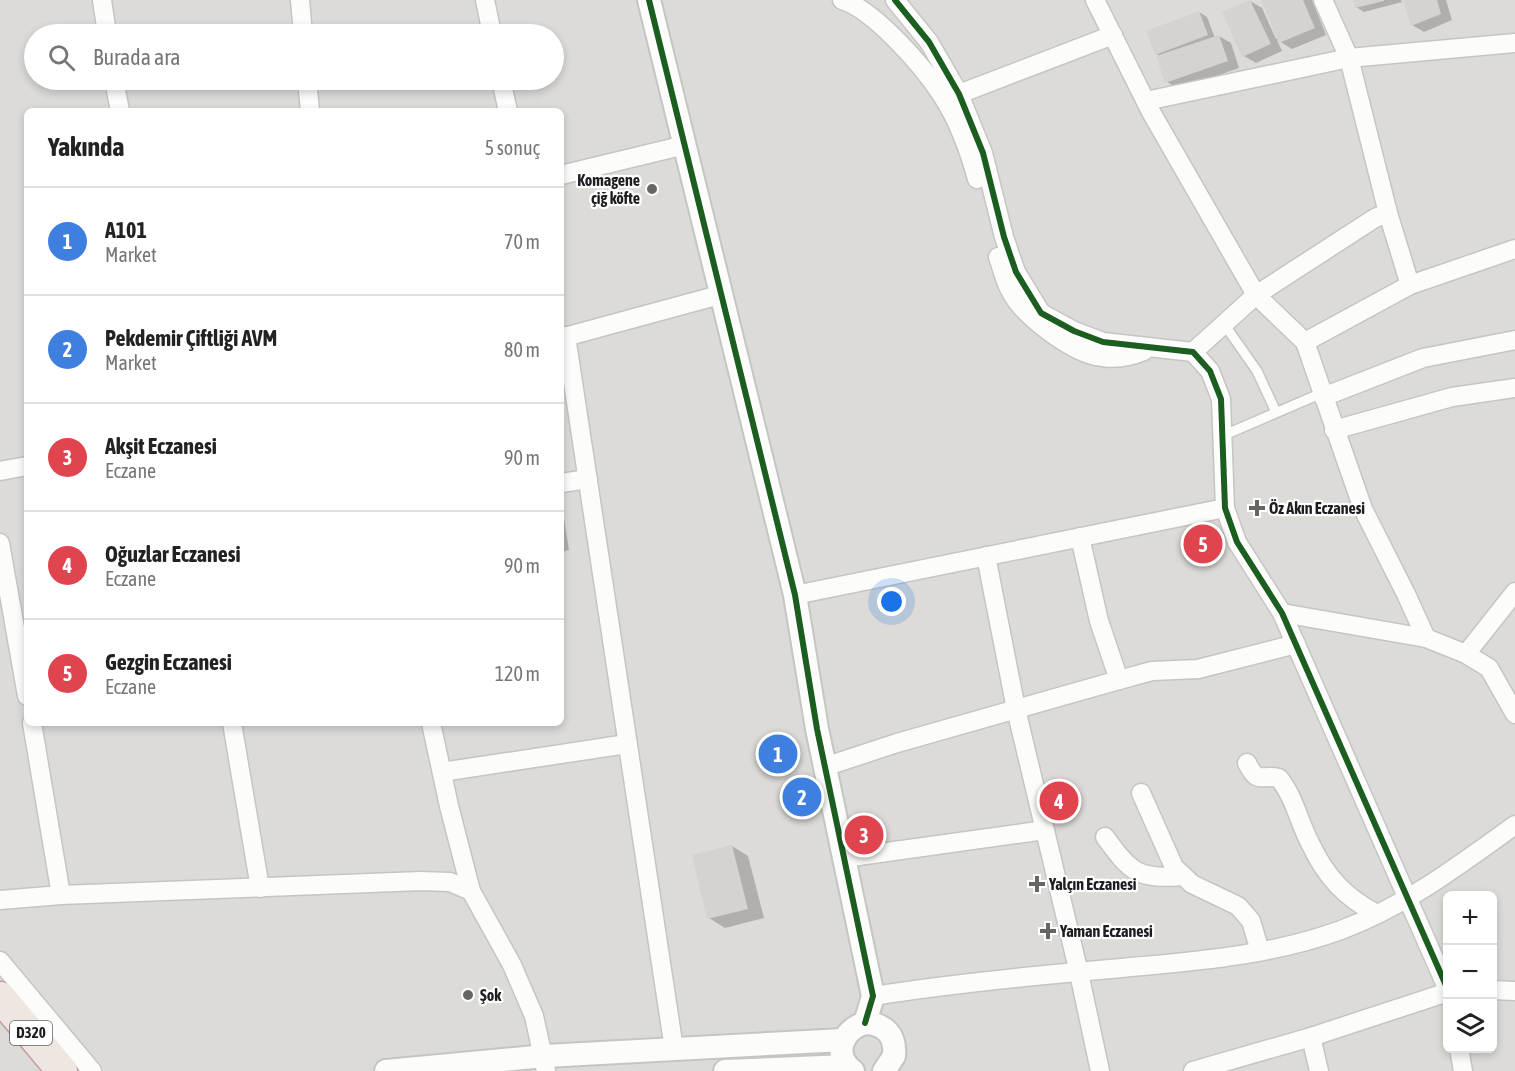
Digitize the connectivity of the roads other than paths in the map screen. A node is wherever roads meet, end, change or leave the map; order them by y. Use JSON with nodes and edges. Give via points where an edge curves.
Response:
{"nodes":[{"id":1,"x":102,"y":0,"type":"edge"},
{"id":2,"x":300,"y":0,"type":"edge"},
{"id":3,"x":485,"y":0,"type":"edge"},
{"id":4,"x":649,"y":0,"type":"edge"},
{"id":5,"x":842,"y":0,"type":"edge"},
{"id":6,"x":895,"y":0,"type":"edge"},
{"id":7,"x":1095,"y":0,"type":"edge"},
{"id":8,"x":1323,"y":0,"type":"edge"},
{"id":9,"x":106,"y":24,"type":"edge"},
{"id":10,"x":302,"y":24,"type":"edge"},
{"id":11,"x":490,"y":24,"type":"edge"},
{"id":12,"x":1113,"y":35,"type":"junction"},
{"id":13,"x":1515,"y":43,"type":"edge"},
{"id":14,"x":1349,"y":58,"type":"junction"},
{"id":15,"x":116,"y":90,"type":"edge"},
{"id":16,"x":308,"y":90,"type":"edge"},
{"id":17,"x":503,"y":90,"type":"edge"},
{"id":18,"x":959,"y":94,"type":"junction"},
{"id":19,"x":1146,"y":101,"type":"junction"},
{"id":20,"x":119,"y":108,"type":"edge"},
{"id":21,"x":310,"y":108,"type":"edge"},
{"id":22,"x":507,"y":108,"type":"edge"},
{"id":23,"x":686,"y":145,"type":"junction"},
{"id":24,"x":564,"y":174,"type":"edge"},
{"id":25,"x":1388,"y":213,"type":"junction"},
{"id":26,"x":1515,"y":249,"type":"edge"},
{"id":27,"x":1410,"y":285,"type":"junction"},
{"id":28,"x":723,"y":294,"type":"junction"},
{"id":29,"x":1256,"y":295,"type":"junction"},
{"id":30,"x":1224,"y":324,"type":"junction"},
{"id":31,"x":564,"y":337,"type":"edge"},
{"id":32,"x":1515,"y":340,"type":"edge"},
{"id":33,"x":1305,"y":342,"type":"junction"},
{"id":34,"x":564,"y":343,"type":"edge"},
{"id":35,"x":1157,"y":346,"type":"junction"},
{"id":36,"x":1193,"y":352,"type":"junction"},
{"id":37,"x":1515,"y":388,"type":"edge"},
{"id":38,"x":1323,"y":395,"type":"junction"},
{"id":39,"x":1276,"y":412,"type":"junction"},
{"id":40,"x":1334,"y":430,"type":"junction"},
{"id":41,"x":1222,"y":437,"type":"junction"},
{"id":42,"x":24,"y":467,"type":"edge"},
{"id":43,"x":0,"y":471,"type":"edge"},
{"id":44,"x":588,"y":479,"type":"junction"},
{"id":45,"x":564,"y":483,"type":"edge"},
{"id":46,"x":1225,"y":508,"type":"junction"},
{"id":47,"x":1080,"y":537,"type":"junction"},
{"id":48,"x":0,"y":543,"type":"edge"},
{"id":49,"x":986,"y":556,"type":"junction"},
{"id":50,"x":4,"y":586,"type":"edge"},
{"id":51,"x":1515,"y":592,"type":"edge"},
{"id":52,"x":795,"y":595,"type":"junction"},
{"id":53,"x":1282,"y":613,"type":"junction"},
{"id":54,"x":1426,"y":638,"type":"junction"},
{"id":55,"x":1296,"y":644,"type":"junction"},
{"id":56,"x":1466,"y":654,"type":"junction"},
{"id":57,"x":1119,"y":680,"type":"junction"},
{"id":58,"x":24,"y":682,"type":"edge"},
{"id":59,"x":1016,"y":709,"type":"junction"},
{"id":60,"x":1515,"y":714,"type":"edge"},
{"id":61,"x":33,"y":726,"type":"edge"},
{"id":62,"x":233,"y":726,"type":"edge"},
{"id":63,"x":432,"y":726,"type":"edge"},
{"id":64,"x":627,"y":744,"type":"junction"},
{"id":65,"x":1247,"y":763,"type":"dead end"},
{"id":66,"x":824,"y":767,"type":"junction"},
{"id":67,"x":442,"y":772,"type":"junction"},
{"id":68,"x":1141,"y":793,"type":"dead end"},
{"id":69,"x":1515,"y":825,"type":"edge"},
{"id":70,"x":1045,"y":830,"type":"junction"},
{"id":71,"x":1104,"y":837,"type":"dead end"},
{"id":72,"x":844,"y":858,"type":"junction"},
{"id":73,"x":1182,"y":876,"type":"junction"},
{"id":74,"x":260,"y":888,"type":"junction"},
{"id":75,"x":471,"y":891,"type":"junction"},
{"id":76,"x":61,"y":895,"type":"junction"},
{"id":77,"x":0,"y":900,"type":"edge"},
{"id":78,"x":1408,"y":900,"type":"junction"},
{"id":79,"x":1377,"y":914,"type":"junction"},
{"id":80,"x":1260,"y":951,"type":"junction"},
{"id":81,"x":0,"y":961,"type":"edge"},
{"id":82,"x":1079,"y":973,"type":"junction"},
{"id":83,"x":1443,"y":980,"type":"edge"},
{"id":84,"x":1497,"y":990,"type":"edge"},
{"id":85,"x":1515,"y":991,"type":"edge"},
{"id":86,"x":1443,"y":993,"type":"edge"},
{"id":87,"x":873,"y":996,"type":"junction"},
{"id":88,"x":0,"y":997,"type":"edge"},
{"id":89,"x":864,"y":1023,"type":"junction"},
{"id":90,"x":1311,"y":1037,"type":"junction"},
{"id":91,"x":843,"y":1040,"type":"junction"},
{"id":92,"x":674,"y":1049,"type":"junction"},
{"id":93,"x":1460,"y":1053,"type":"edge"},
{"id":94,"x":1249,"y":1063,"type":"edge"},
{"id":95,"x":545,"y":1064,"type":"edge"},
{"id":96,"x":850,"y":1069,"type":"edge"},
{"id":97,"x":62,"y":1071,"type":"edge"},
{"id":98,"x":92,"y":1071,"type":"edge"},
{"id":99,"x":386,"y":1071,"type":"edge"},
{"id":100,"x":725,"y":1071,"type":"edge"},
{"id":101,"x":884,"y":1071,"type":"edge"},
{"id":102,"x":1100,"y":1071,"type":"edge"},
{"id":103,"x":1193,"y":1071,"type":"edge"},
{"id":104,"x":1319,"y":1071,"type":"edge"},
{"id":105,"x":1463,"y":1071,"type":"edge"}],
"edges":[{"from":1,"to":9,"type":"street"},
{"from":2,"to":10,"type":"street"},
{"from":3,"to":11,"type":"street"},
{"from":4,"to":23,"type":"street"},
{"from":5,"to":35,"type":"street","via":[[868,12],[941,93],[971,159],[1011,293],[1041,327],[1102,357],[1134,355]]},
{"from":6,"to":18,"type":"street","via":[[929,42]]},
{"from":7,"to":12,"type":"street"},
{"from":8,"to":14,"type":"street"},
{"from":12,"to":18,"type":"street"},
{"from":12,"to":19,"type":"street"},
{"from":13,"to":14,"type":"street"},
{"from":14,"to":19,"type":"street"},
{"from":14,"to":25,"type":"street"},
{"from":15,"to":20,"type":"street"},
{"from":16,"to":21,"type":"street"},
{"from":17,"to":22,"type":"street"},
{"from":18,"to":35,"type":"street","via":[[983,153],[1016,272],[1041,313],[1103,342]]},
{"from":19,"to":29,"type":"street"},
{"from":23,"to":24,"type":"street"},
{"from":23,"to":28,"type":"street"},
{"from":25,"to":27,"type":"street"},
{"from":25,"to":29,"type":"street"},
{"from":26,"to":27,"type":"street"},
{"from":27,"to":33,"type":"street"},
{"from":28,"to":31,"type":"street"},
{"from":28,"to":52,"type":"street"},
{"from":29,"to":30,"type":"street"},
{"from":29,"to":33,"type":"street"},
{"from":30,"to":36,"type":"street"},
{"from":30,"to":39,"type":"lane","via":[[1257,372]]},
{"from":32,"to":38,"type":"street","via":[[1422,358]]},
{"from":33,"to":38,"type":"street"},
{"from":34,"to":44,"type":"street"},
{"from":35,"to":36,"type":"street"},
{"from":36,"to":41,"type":"street","via":[[1210,370],[1221,399]]},
{"from":37,"to":40,"type":"street","via":[[1452,397]]},
{"from":38,"to":39,"type":"lane"},
{"from":38,"to":40,"type":"street"},
{"from":39,"to":41,"type":"lane"},
{"from":40,"to":54,"type":"street","via":[[1363,509]]},
{"from":41,"to":46,"type":"street"},
{"from":42,"to":43,"type":"street"},
{"from":44,"to":45,"type":"street"},
{"from":44,"to":64,"type":"street"},
{"from":46,"to":47,"type":"street"},
{"from":46,"to":53,"type":"street","via":[[1237,542]]},
{"from":47,"to":49,"type":"street"},
{"from":47,"to":57,"type":"street","via":[[1099,621]]},
{"from":48,"to":50,"type":"street"},
{"from":49,"to":52,"type":"street"},
{"from":49,"to":59,"type":"street"},
{"from":50,"to":58,"type":"street"},
{"from":51,"to":56,"type":"street"},
{"from":52,"to":66,"type":"street"},
{"from":53,"to":54,"type":"street"},
{"from":53,"to":55,"type":"street"},
{"from":54,"to":56,"type":"street"},
{"from":55,"to":57,"type":"street","via":[[1198,669],[1152,671]]},
{"from":55,"to":78,"type":"street"},
{"from":56,"to":60,"type":"street","via":[[1490,668]]},
{"from":57,"to":59,"type":"street"},
{"from":59,"to":66,"type":"street"},
{"from":59,"to":70,"type":"street"},
{"from":61,"to":76,"type":"street"},
{"from":62,"to":74,"type":"street"},
{"from":63,"to":67,"type":"street"},
{"from":64,"to":67,"type":"street"},
{"from":64,"to":92,"type":"street"},
{"from":65,"to":79,"type":"street","via":[[1259,779],[1279,778],[1288,789],[1310,845],[1326,871],[1341,891]]},
{"from":66,"to":72,"type":"street"},
{"from":67,"to":75,"type":"street"},
{"from":68,"to":73,"type":"street","via":[[1169,858]]},
{"from":69,"to":78,"type":"street"},
{"from":70,"to":72,"type":"street"},
{"from":70,"to":82,"type":"street"},
{"from":71,"to":73,"type":"street","via":[[1123,862],[1139,874],[1160,878]]},
{"from":72,"to":87,"type":"street"},
{"from":73,"to":80,"type":"street","via":[[1238,906],[1251,921]]},
{"from":74,"to":75,"type":"street","via":[[421,881],[450,882]]},
{"from":74,"to":76,"type":"street"},
{"from":75,"to":95,"type":"street","via":[[512,965],[534,1016]]},
{"from":76,"to":77,"type":"street"},
{"from":78,"to":79,"type":"street"},
{"from":78,"to":83,"type":"street"},
{"from":79,"to":80,"type":"street","via":[[1340,931]]},
{"from":80,"to":82,"type":"street","via":[[1202,962]]},
{"from":81,"to":98,"type":"street"},
{"from":82,"to":87,"type":"street","via":[[942,985]]},
{"from":82,"to":102,"type":"street"},
{"from":84,"to":85,"type":"street"},
{"from":86,"to":90,"type":"street"},
{"from":87,"to":89,"type":"street"},
{"from":88,"to":97,"type":"highway","number":"D320"},
{"from":89,"to":91,"type":"street","via":[[855,1026]]},
{"from":89,"to":101,"type":"street","via":[[884,1028],[891,1036],[894,1056]]},
{"from":90,"to":94,"type":"street"},
{"from":90,"to":104,"type":"street"},
{"from":91,"to":92,"type":"street"},
{"from":91,"to":96,"type":"street","via":[[842,1054]]},
{"from":92,"to":95,"type":"street"},
{"from":93,"to":105,"type":"street"},
{"from":94,"to":103,"type":"street"},
{"from":95,"to":99,"type":"street"},
{"from":96,"to":100,"type":"street"}]}
